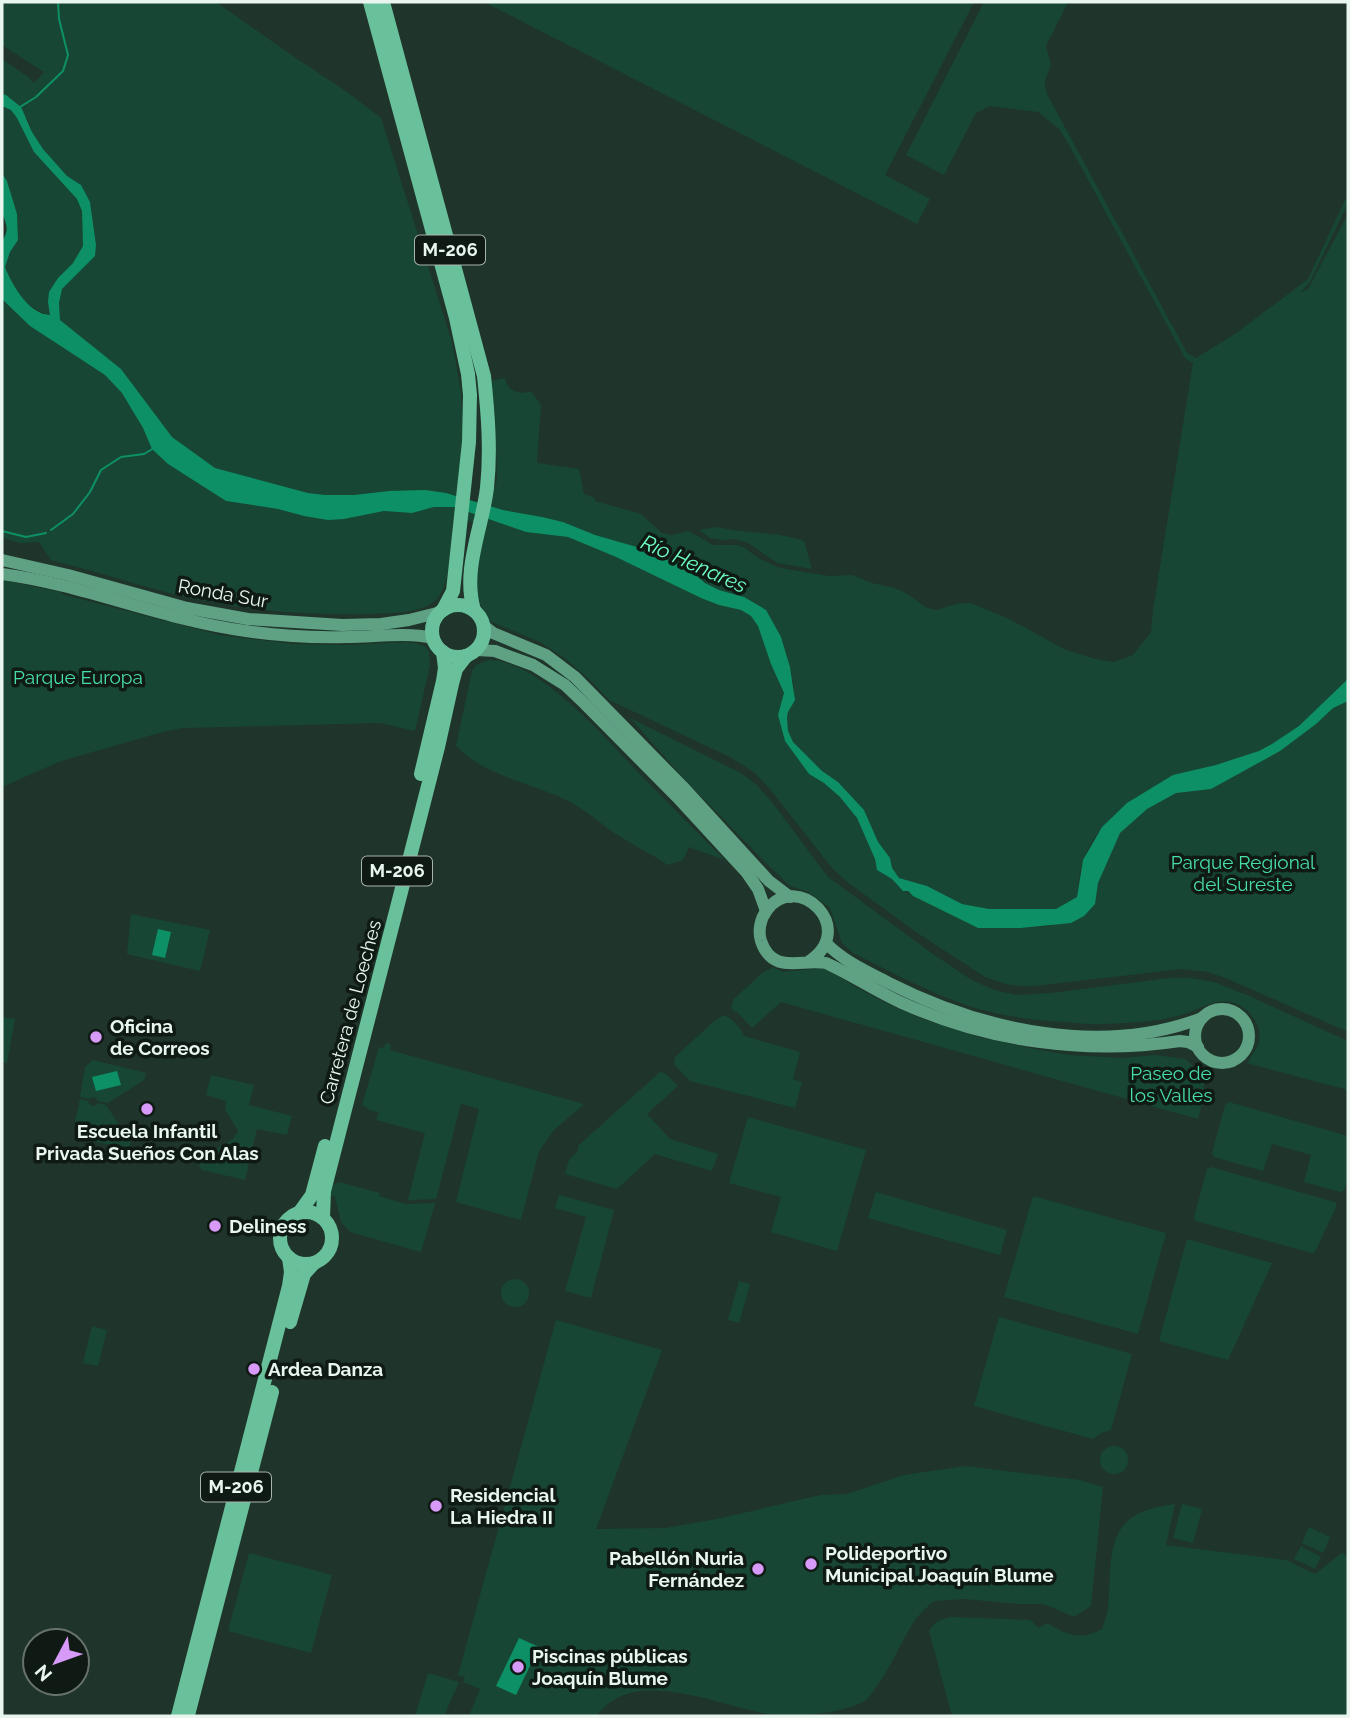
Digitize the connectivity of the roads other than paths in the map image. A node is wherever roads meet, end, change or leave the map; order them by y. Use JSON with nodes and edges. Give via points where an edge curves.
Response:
{"nodes":[{"id":1,"x":360,"y":2,"type":"edge"},
{"id":2,"x":370,"y":2,"type":"edge"},
{"id":3,"x":384,"y":6,"type":"edge"},
{"id":4,"x":468,"y":374,"type":"junction"},
{"id":5,"x":2,"y":560,"type":"edge"},
{"id":6,"x":2,"y":573,"type":"edge"},
{"id":7,"x":474,"y":610,"type":"junction"},
{"id":8,"x":442,"y":611,"type":"junction"},
{"id":9,"x":484,"y":626,"type":"junction"},
{"id":10,"x":433,"y":638,"type":"junction"},
{"id":11,"x":443,"y":652,"type":"junction"},
{"id":12,"x":472,"y":653,"type":"junction"},
{"id":13,"x":790,"y":897,"type":"junction"},
{"id":14,"x":766,"y":911,"type":"junction"},
{"id":15,"x":826,"y":943,"type":"junction"},
{"id":16,"x":808,"y":962,"type":"junction"},
{"id":17,"x":1202,"y":1018,"type":"junction"},
{"id":18,"x":1198,"y":1047,"type":"junction"},
{"id":19,"x":299,"y":1213,"type":"junction"},
{"id":20,"x":323,"y":1217,"type":"junction"},
{"id":21,"x":289,"y":1258,"type":"junction"},
{"id":22,"x":313,"y":1264,"type":"junction"},
{"id":23,"x":178,"y":1716,"type":"edge"},
{"id":24,"x":187,"y":1716,"type":"edge"}],
"edges":[{"from":1,"to":4,"type":"main road"},
{"from":2,"to":4,"type":"main road","number":"M-206"},
{"from":3,"to":7,"type":"main road","number":"M-206","via":[[484,376],[490,453],[470,571]]},
{"from":4,"to":8,"type":"main road","number":"M-206","via":[[470,414],[459,542],[453,591]]},
{"from":5,"to":8,"type":"main road","name":"Ronda Sur","via":[[187,608],[248,619],[382,625]]},
{"from":6,"to":10,"type":"main road","name":"Ronda Sur","via":[[185,620],[247,631]]},
{"from":7,"to":8,"type":"main road","via":[[462,605]]},
{"from":7,"to":9,"type":"main road","number":"M-206"},
{"from":8,"to":10,"type":"main road","number":"M-206","via":[[433,622]]},
{"from":9,"to":12,"type":"main road","number":"M-206","via":[[483,639]]},
{"from":9,"to":13,"type":"main road","via":[[546,654],[575,677],[769,881]]},
{"from":10,"to":11,"type":"main road"},
{"from":11,"to":12,"type":"main road","via":[[454,657]]},
{"from":11,"to":19,"type":"main road","name":"Carretera de Loeches","number":"M-206","via":[[443,681],[389,903],[314,1189]]},
{"from":12,"to":14,"type":"main road","via":[[495,651],[533,665],[565,685],[747,873]]},
{"from":12,"to":20,"type":"main road","name":"Carretera de Loeches","number":"M-206","via":[[456,669],[452,684],[324,1191]]},
{"from":13,"to":14,"type":"main road","via":[[776,901]]},
{"from":13,"to":15,"type":"main road","via":[[811,901],[820,909],[826,918]]},
{"from":14,"to":16,"type":"main road","via":[[760,935],[768,953],[787,964]]},
{"from":15,"to":16,"type":"main road"},
{"from":15,"to":17,"type":"main road","via":[[915,996],[1020,1028],[1116,1037]]},
{"from":16,"to":18,"type":"main road","via":[[832,966],[941,1019],[1033,1042],[1089,1047],[1180,1041]]},
{"from":17,"to":18,"type":"main road","via":[[1195,1032]]},
{"from":17,"to":18,"type":"main road","via":[[1215,1010],[1232,1011],[1245,1021],[1249,1037],[1244,1052],[1224,1063],[1212,1061]]},
{"from":19,"to":20,"type":"main road"},
{"from":19,"to":21,"type":"main road","number":"M-206","via":[[289,1218],[281,1231],[280,1242]]},
{"from":20,"to":22,"type":"main road","number":"M-206","via":[[332,1243],[325,1258]]},
{"from":21,"to":22,"type":"main road","via":[[298,1264]]},
{"from":21,"to":23,"type":"main road","number":"M-206","via":[[289,1286]]},
{"from":22,"to":24,"type":"main road","number":"M-206","via":[[298,1289]]}]}
